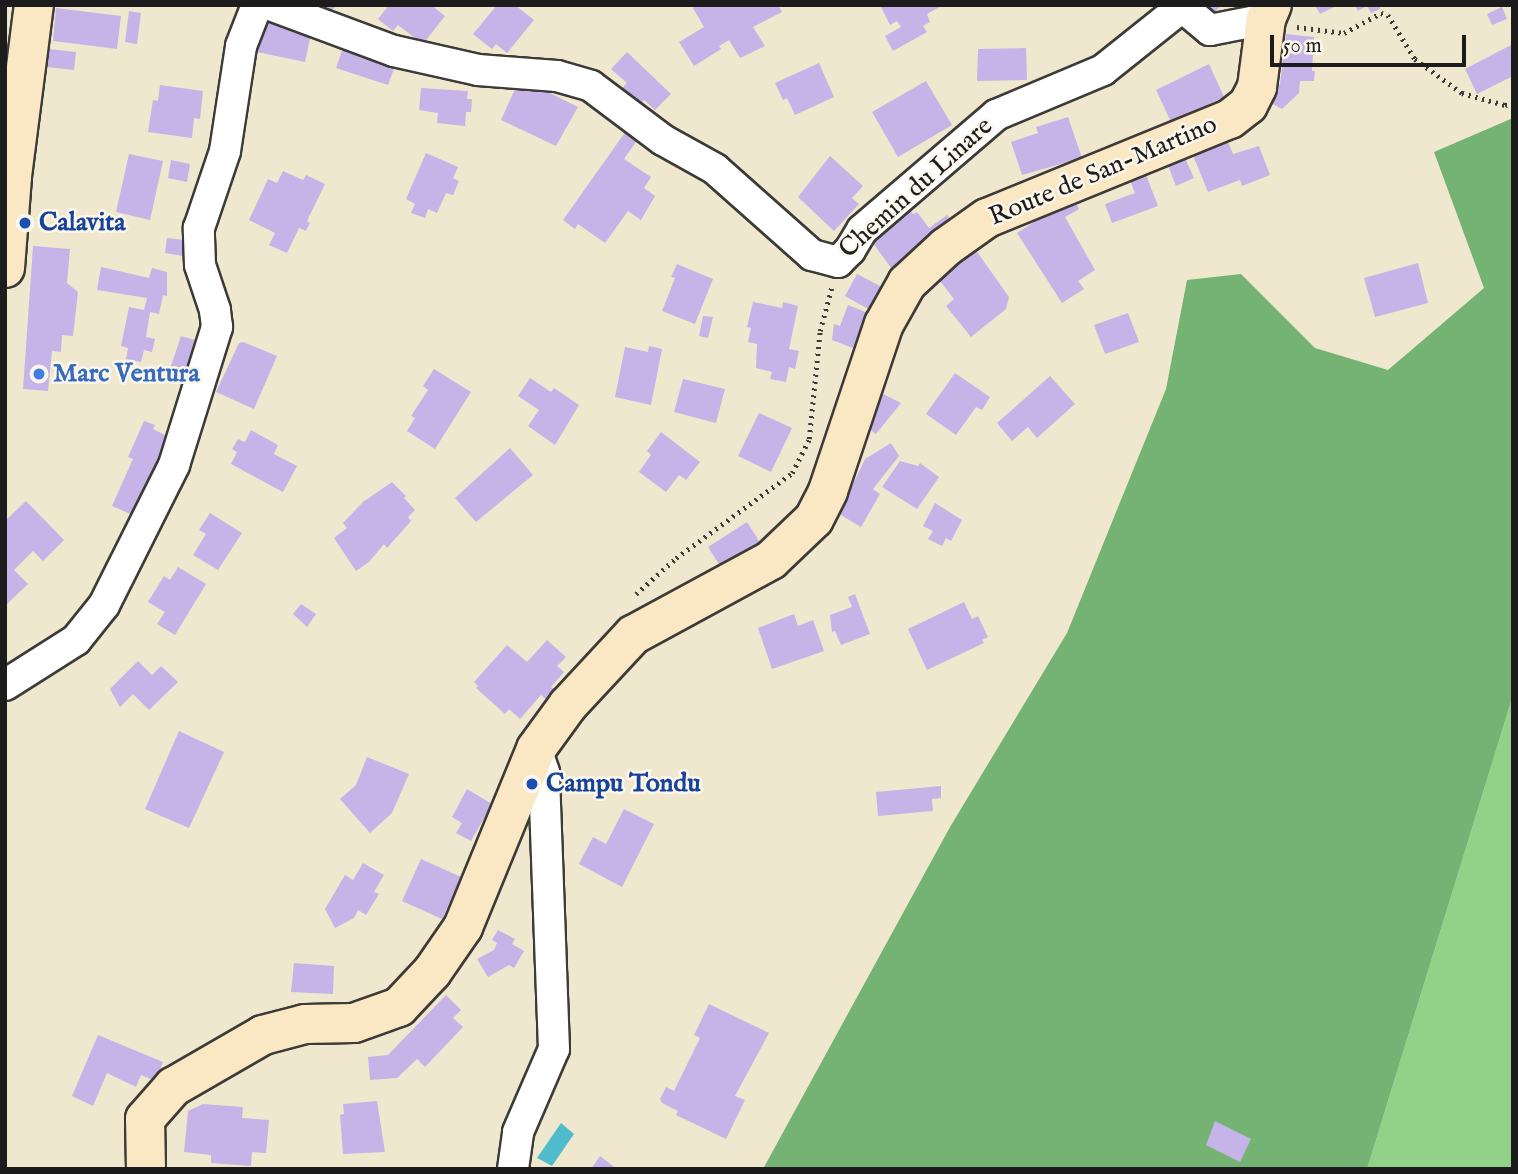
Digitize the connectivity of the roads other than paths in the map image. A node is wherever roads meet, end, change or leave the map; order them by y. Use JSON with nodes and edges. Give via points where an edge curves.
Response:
{"nodes":[{"id":1,"x":34,"y":5,"type":"edge"},
{"id":2,"x":257,"y":5,"type":"edge"},
{"id":3,"x":270,"y":5,"type":"edge"},
{"id":4,"x":1181,"y":6,"type":"edge"},
{"id":5,"x":1269,"y":12,"type":"edge"},
{"id":6,"x":5,"y":268,"type":"edge"},
{"id":7,"x":5,"y":685,"type":"edge"},
{"id":8,"x":536,"y":749,"type":"junction"},
{"id":9,"x":146,"y":1169,"type":"edge"},
{"id":10,"x":513,"y":1169,"type":"edge"}],
"edges":[{"from":1,"to":6,"type":"street"},
{"from":2,"to":7,"type":"street","via":[[241,46],[225,151],[199,228],[200,265],[217,327],[174,465],[104,605],[76,640]]},
{"from":3,"to":4,"type":"street","name":"Chemin du Linare","via":[[394,51],[478,70],[557,76],[592,86],[663,140],[715,169],[812,255],[838,262],[862,230],[996,115],[1102,70]]},
{"from":4,"to":5,"type":"street","via":[[1210,30]]},
{"from":5,"to":8,"type":"street","name":"Route de San-Martino","via":[[1257,88],[1248,105],[1230,118],[987,218],[946,247],[908,284],[884,324],[828,491],[814,519],[771,560],[633,635],[568,705]]},
{"from":8,"to":9,"type":"street","name":"Route de San-Martino","via":[[463,927],[432,972],[399,1007],[354,1023],[305,1024],[262,1035],[173,1087],[145,1119]]},
{"from":8,"to":10,"type":"street","via":[[544,772],[554,1049],[518,1132]]}]}
